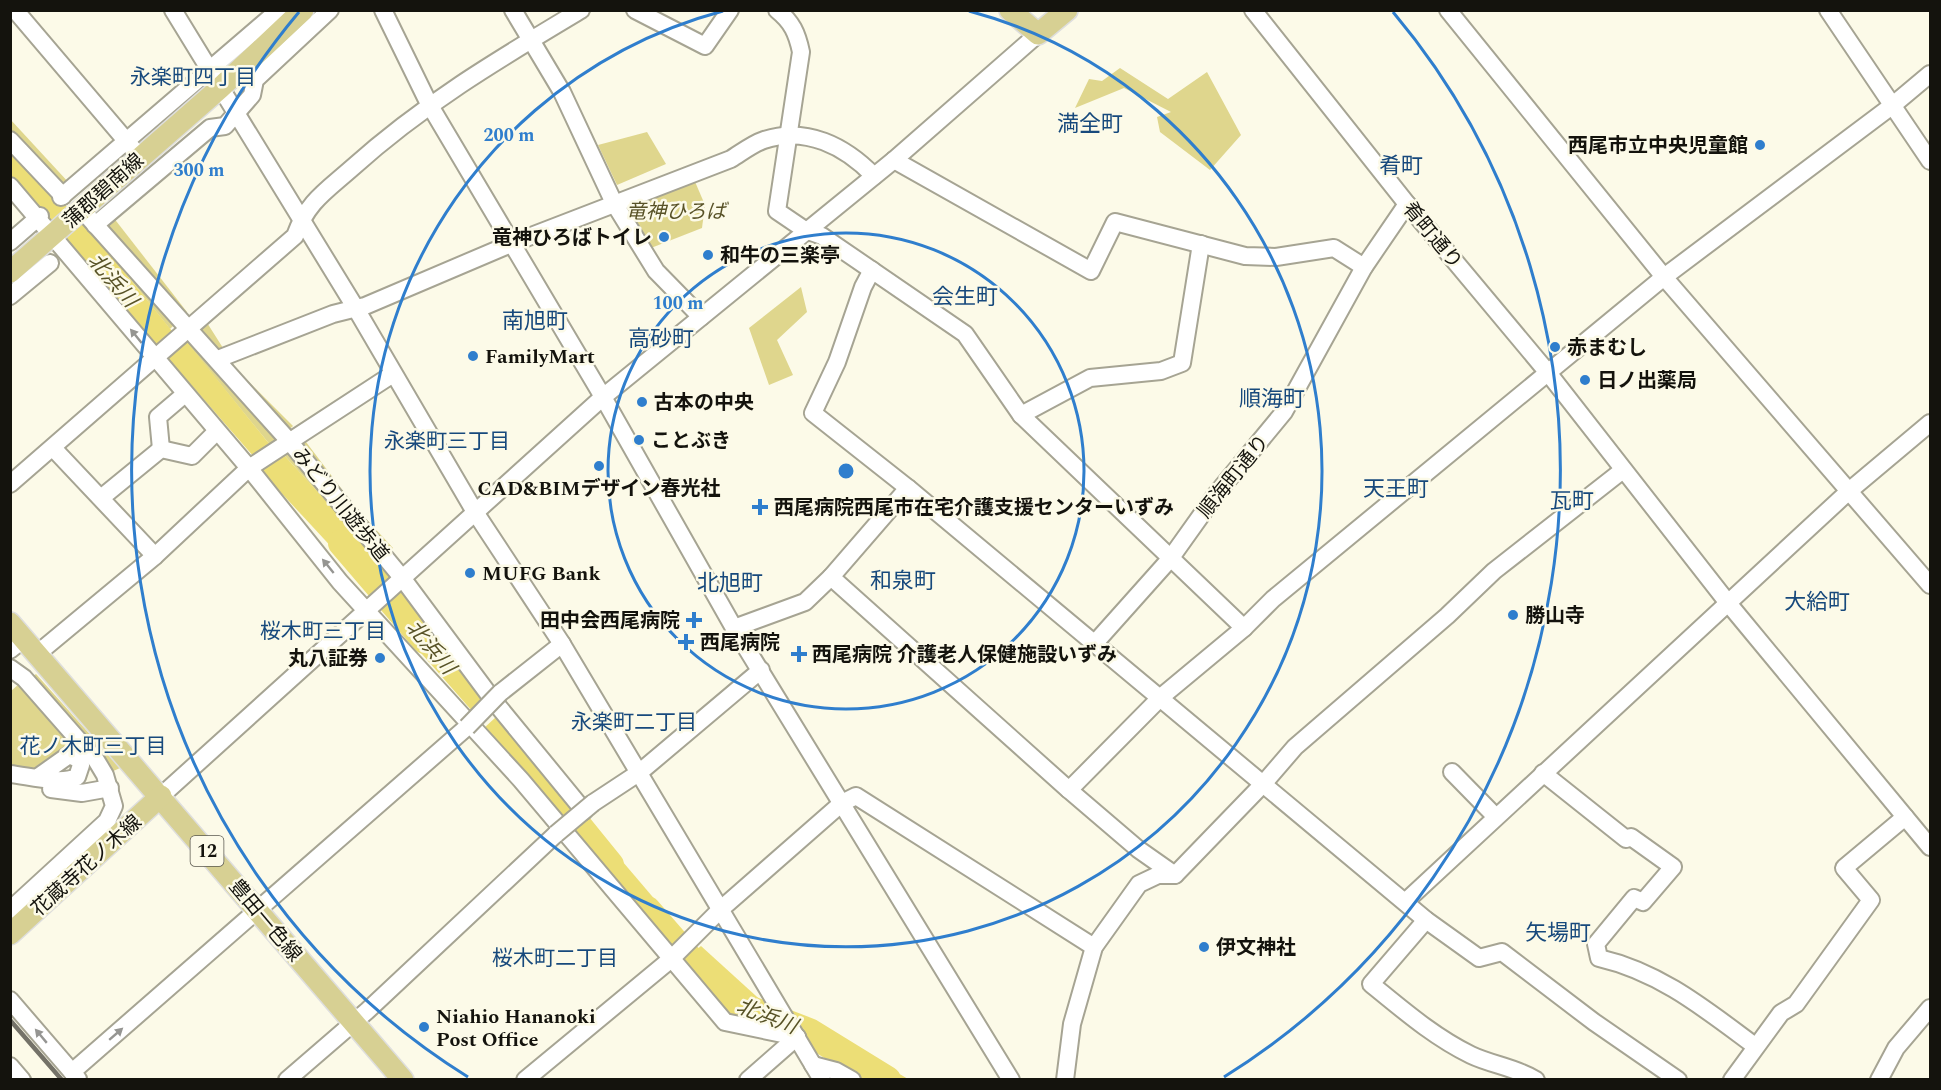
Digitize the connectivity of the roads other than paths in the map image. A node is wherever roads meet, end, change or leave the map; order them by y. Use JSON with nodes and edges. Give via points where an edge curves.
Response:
{"nodes":[{"id":1,"x":15,"y":10,"type":"edge"},
{"id":2,"x":173,"y":10,"type":"edge"},
{"id":3,"x":279,"y":10,"type":"edge"},
{"id":4,"x":303,"y":10,"type":"edge"},
{"id":5,"x":330,"y":10,"type":"edge"},
{"id":6,"x":383,"y":10,"type":"edge"},
{"id":7,"x":513,"y":10,"type":"edge"},
{"id":8,"x":581,"y":10,"type":"edge"},
{"id":9,"x":635,"y":10,"type":"edge"},
{"id":10,"x":730,"y":10,"type":"edge"},
{"id":11,"x":777,"y":10,"type":"edge"},
{"id":12,"x":1010,"y":10,"type":"edge"},
{"id":13,"x":1067,"y":10,"type":"edge"},
{"id":14,"x":1253,"y":10,"type":"edge"},
{"id":15,"x":1448,"y":10,"type":"edge"},
{"id":16,"x":1828,"y":10,"type":"edge"},
{"id":17,"x":1038,"y":33,"type":"junction"},
{"id":18,"x":531,"y":40,"type":"junction"},
{"id":19,"x":209,"y":69,"type":"junction"},
{"id":20,"x":1930,"y":74,"type":"edge"},
{"id":21,"x":220,"y":88,"type":"junction"},
{"id":22,"x":429,"y":104,"type":"junction"},
{"id":23,"x":1893,"y":105,"type":"junction"},
{"id":24,"x":236,"y":113,"type":"junction"},
{"id":25,"x":788,"y":134,"type":"junction"},
{"id":26,"x":10,"y":140,"type":"edge"},
{"id":27,"x":133,"y":149,"type":"junction"},
{"id":28,"x":894,"y":160,"type":"junction"},
{"id":29,"x":1930,"y":160,"type":"edge"},
{"id":30,"x":874,"y":176,"type":"junction"},
{"id":31,"x":10,"y":186,"type":"edge"},
{"id":32,"x":614,"y":203,"type":"junction"},
{"id":33,"x":1407,"y":204,"type":"junction"},
{"id":34,"x":39,"y":217,"type":"junction"},
{"id":35,"x":301,"y":218,"type":"junction"},
{"id":36,"x":91,"y":220,"type":"junction"},
{"id":37,"x":806,"y":230,"type":"junction"},
{"id":38,"x":57,"y":231,"type":"junction"},
{"id":39,"x":10,"y":243,"type":"edge"},
{"id":40,"x":513,"y":243,"type":"junction"},
{"id":41,"x":1201,"y":244,"type":"junction"},
{"id":42,"x":50,"y":262,"type":"dead end"},
{"id":43,"x":1364,"y":267,"type":"junction"},
{"id":44,"x":872,"y":270,"type":"junction"},
{"id":45,"x":10,"y":272,"type":"edge"},
{"id":46,"x":1664,"y":278,"type":"junction"},
{"id":47,"x":10,"y":296,"type":"edge"},
{"id":48,"x":355,"y":308,"type":"junction"},
{"id":49,"x":701,"y":317,"type":"junction"},
{"id":50,"x":189,"y":328,"type":"junction"},
{"id":51,"x":155,"y":359,"type":"junction"},
{"id":52,"x":218,"y":359,"type":"junction"},
{"id":53,"x":393,"y":374,"type":"junction"},
{"id":54,"x":1549,"y":374,"type":"junction"},
{"id":55,"x":185,"y":394,"type":"junction"},
{"id":56,"x":603,"y":397,"type":"junction"},
{"id":57,"x":1021,"y":415,"type":"junction"},
{"id":58,"x":1930,"y":423,"type":"edge"},
{"id":59,"x":216,"y":432,"type":"junction"},
{"id":60,"x":290,"y":441,"type":"junction"},
{"id":61,"x":53,"y":448,"type":"junction"},
{"id":62,"x":161,"y":449,"type":"junction"},
{"id":63,"x":249,"y":468,"type":"junction"},
{"id":64,"x":1623,"y":470,"type":"junction"},
{"id":65,"x":10,"y":484,"type":"edge"},
{"id":66,"x":908,"y":488,"type":"junction"},
{"id":67,"x":1849,"y":491,"type":"junction"},
{"id":68,"x":101,"y":498,"type":"junction"},
{"id":69,"x":475,"y":512,"type":"junction"},
{"id":70,"x":155,"y":556,"type":"junction"},
{"id":71,"x":1170,"y":559,"type":"junction"},
{"id":72,"x":831,"y":577,"type":"junction"},
{"id":73,"x":402,"y":580,"type":"junction"},
{"id":74,"x":1930,"y":585,"type":"edge"},
{"id":75,"x":1728,"y":603,"type":"junction"},
{"id":76,"x":372,"y":606,"type":"junction"},
{"id":77,"x":734,"y":628,"type":"junction"},
{"id":78,"x":1244,"y":628,"type":"junction"},
{"id":79,"x":17,"y":636,"type":"edge"},
{"id":80,"x":1095,"y":643,"type":"junction"},
{"id":81,"x":562,"y":644,"type":"junction"},
{"id":82,"x":760,"y":670,"type":"junction"},
{"id":83,"x":11,"y":671,"type":"edge"},
{"id":84,"x":496,"y":696,"type":"junction"},
{"id":85,"x":1161,"y":697,"type":"junction"},
{"id":86,"x":640,"y":772,"type":"junction"},
{"id":87,"x":1452,"y":772,"type":"dead end"},
{"id":88,"x":1543,"y":773,"type":"junction"},
{"id":89,"x":10,"y":774,"type":"edge"},
{"id":90,"x":39,"y":777,"type":"dead end"},
{"id":91,"x":1264,"y":783,"type":"junction"},
{"id":92,"x":10,"y":785,"type":"edge"},
{"id":93,"x":110,"y":788,"type":"junction"},
{"id":94,"x":1069,"y":790,"type":"junction"},
{"id":95,"x":161,"y":796,"type":"junction"},
{"id":96,"x":842,"y":802,"type":"junction"},
{"id":97,"x":589,"y":807,"type":"junction"},
{"id":98,"x":1496,"y":817,"type":"junction"},
{"id":99,"x":1905,"y":817,"type":"junction"},
{"id":100,"x":1930,"y":847,"type":"edge"},
{"id":101,"x":1138,"y":849,"type":"junction"},
{"id":102,"x":1175,"y":875,"type":"junction"},
{"id":103,"x":1139,"y":884,"type":"junction"},
{"id":104,"x":1405,"y":902,"type":"junction"},
{"id":105,"x":721,"y":909,"type":"junction"},
{"id":106,"x":10,"y":910,"type":"edge"},
{"id":107,"x":258,"y":910,"type":"junction"},
{"id":108,"x":1426,"y":920,"type":"junction"},
{"id":109,"x":10,"y":934,"type":"edge"},
{"id":110,"x":1094,"y":948,"type":"junction"},
{"id":111,"x":670,"y":959,"type":"junction"},
{"id":112,"x":10,"y":1000,"type":"edge"},
{"id":113,"x":1930,"y":1008,"type":"edge"},
{"id":114,"x":353,"y":1023,"type":"junction"},
{"id":115,"x":797,"y":1037,"type":"junction"},
{"id":116,"x":1755,"y":1046,"type":"junction"},
{"id":117,"x":10,"y":1066,"type":"edge"},
{"id":118,"x":817,"y":1072,"type":"edge"},
{"id":119,"x":75,"y":1076,"type":"edge"},
{"id":120,"x":22,"y":1080,"type":"edge"},
{"id":121,"x":287,"y":1080,"type":"edge"},
{"id":122,"x":403,"y":1080,"type":"edge"},
{"id":123,"x":525,"y":1080,"type":"edge"},
{"id":124,"x":748,"y":1080,"type":"edge"},
{"id":125,"x":852,"y":1080,"type":"edge"},
{"id":126,"x":1011,"y":1080,"type":"edge"},
{"id":127,"x":1065,"y":1080,"type":"edge"},
{"id":128,"x":1536,"y":1080,"type":"edge"},
{"id":129,"x":1678,"y":1080,"type":"edge"},
{"id":130,"x":1732,"y":1080,"type":"edge"},
{"id":131,"x":1879,"y":1080,"type":"edge"}],
"edges":[{"from":1,"to":27,"type":"street"},
{"from":2,"to":19,"type":"street"},
{"from":3,"to":19,"type":"street"},
{"from":4,"to":21,"type":"main road","name":"蒲郡碧南線"},
{"from":5,"to":24,"type":"street","via":[[255,80],[252,95]]},
{"from":6,"to":22,"type":"street"},
{"from":7,"to":18,"type":"street"},
{"from":8,"to":18,"type":"street"},
{"from":9,"to":10,"type":"street","via":[[705,46]]},
{"from":11,"to":25,"type":"street","via":[[790,21],[801,52]]},
{"from":12,"to":17,"type":"main road"},
{"from":13,"to":17,"type":"main road"},
{"from":14,"to":33,"type":"street","name":"肴町通り"},
{"from":15,"to":46,"type":"street"},
{"from":16,"to":23,"type":"street"},
{"from":17,"to":28,"type":"street"},
{"from":18,"to":22,"type":"street"},
{"from":18,"to":32,"type":"street","via":[[562,92]]},
{"from":19,"to":21,"type":"street"},
{"from":19,"to":27,"type":"street"},
{"from":20,"to":23,"type":"street"},
{"from":21,"to":24,"type":"street"},
{"from":21,"to":27,"type":"main road","name":"蒲郡碧南線"},
{"from":22,"to":35,"type":"street","via":[[307,207]]},
{"from":22,"to":40,"type":"street"},
{"from":23,"to":29,"type":"street"},
{"from":23,"to":46,"type":"street"},
{"from":24,"to":35,"type":"street"},
{"from":24,"to":36,"type":"street","via":[[225,126],[210,128]]},
{"from":25,"to":30,"type":"street","via":[[840,148]]},
{"from":25,"to":32,"type":"street","via":[[761,141],[731,159]]},
{"from":25,"to":37,"type":"street","via":[[777,211]]},
{"from":26,"to":27,"type":"street","via":[[62,197]]},
{"from":27,"to":36,"type":"main road","name":"蒲郡碧南線"},
{"from":28,"to":30,"type":"street"},
{"from":28,"to":41,"type":"street","via":[[1091,271],[1115,222]]},
{"from":30,"to":37,"type":"street"},
{"from":31,"to":34,"type":"street"},
{"from":32,"to":40,"type":"street"},
{"from":32,"to":49,"type":"street","via":[[656,271]]},
{"from":33,"to":43,"type":"street","name":"順海町通り"},
{"from":33,"to":54,"type":"street","name":"肴町通り"},
{"from":34,"to":38,"type":"street"},
{"from":34,"to":39,"type":"street"},
{"from":35,"to":48,"type":"street"},
{"from":35,"to":50,"type":"street","via":[[295,236]]},
{"from":36,"to":38,"type":"main road","name":"蒲郡碧南線"},
{"from":36,"to":50,"type":"street","name":"みどり川遊歩道"},
{"from":37,"to":44,"type":"street","via":[[822,236]]},
{"from":37,"to":49,"type":"street"},
{"from":38,"to":45,"type":"main road","name":"蒲郡碧南線"},
{"from":51,"to":38,"type":"street","one_way":true},
{"from":40,"to":48,"type":"street"},
{"from":40,"to":56,"type":"street"},
{"from":41,"to":43,"type":"street","via":[[1245,256],[1276,257],[1334,248]]},
{"from":41,"to":57,"type":"street","via":[[1182,363],[1161,371],[1090,378]]},
{"from":42,"to":47,"type":"street"},
{"from":43,"to":71,"type":"street","name":"順海町通り","via":[[1284,412],[1216,493]]},
{"from":44,"to":57,"type":"street","via":[[965,334]]},
{"from":44,"to":66,"type":"street","via":[[813,413]]},
{"from":46,"to":54,"type":"street"},
{"from":46,"to":67,"type":"street"},
{"from":48,"to":52,"type":"street"},
{"from":48,"to":53,"type":"street"},
{"from":49,"to":56,"type":"street"},
{"from":50,"to":51,"type":"street"},
{"from":50,"to":52,"type":"street","name":"みどり川遊歩道"},
{"from":51,"to":55,"type":"street"},
{"from":51,"to":61,"type":"street"},
{"from":52,"to":60,"type":"street","name":"みどり川遊歩道"},
{"from":53,"to":60,"type":"street"},
{"from":53,"to":69,"type":"street"},
{"from":54,"to":64,"type":"street","name":"肴町通り"},
{"from":54,"to":78,"type":"street","via":[[1273,599]]},
{"from":55,"to":59,"type":"street"},
{"from":55,"to":62,"type":"street","via":[[158,417]]},
{"from":56,"to":69,"type":"street"},
{"from":56,"to":77,"type":"street"},
{"from":57,"to":71,"type":"street"},
{"from":58,"to":67,"type":"street"},
{"from":59,"to":62,"type":"street","via":[[192,456]]},
{"from":59,"to":63,"type":"street"},
{"from":60,"to":63,"type":"street"},
{"from":60,"to":73,"type":"street","name":"みどり川遊歩道"},
{"from":61,"to":65,"type":"street"},
{"from":61,"to":68,"type":"street"},
{"from":62,"to":68,"type":"street"},
{"from":63,"to":70,"type":"street"},
{"from":76,"to":63,"type":"street","one_way":true,"via":[[340,582]]},
{"from":64,"to":75,"type":"street","name":"肴町通り"},
{"from":64,"to":91,"type":"street","via":[[1494,571],[1295,747]]},
{"from":66,"to":72,"type":"street"},
{"from":66,"to":80,"type":"street"},
{"from":67,"to":74,"type":"street"},
{"from":67,"to":75,"type":"street"},
{"from":68,"to":70,"type":"street"},
{"from":69,"to":73,"type":"street"},
{"from":69,"to":81,"type":"street"},
{"from":70,"to":79,"type":"street"},
{"from":71,"to":78,"type":"street"},
{"from":71,"to":80,"type":"street","name":"順海町通り"},
{"from":72,"to":77,"type":"street","via":[[805,602]]},
{"from":72,"to":94,"type":"street"},
{"from":73,"to":76,"type":"street"},
{"from":73,"to":84,"type":"street","name":"みどり川遊歩道"},
{"from":75,"to":88,"type":"street"},
{"from":75,"to":99,"type":"street","name":"肴町通り"},
{"from":76,"to":95,"type":"street"},
{"from":76,"to":111,"type":"street"},
{"from":77,"to":82,"type":"street"},
{"from":78,"to":85,"type":"street"},
{"from":79,"to":95,"type":"main road","name":"豊田一色線","number":"12"},
{"from":80,"to":85,"type":"street"},
{"from":81,"to":84,"type":"street"},
{"from":81,"to":86,"type":"street"},
{"from":82,"to":86,"type":"street"},
{"from":82,"to":96,"type":"street"},
{"from":83,"to":93,"type":"street","via":[[24,678],[96,760]]},
{"from":84,"to":97,"type":"street","name":"みどり川遊歩道"},
{"from":84,"to":107,"type":"street","bridge":true,"via":[[467,727]]},
{"from":85,"to":91,"type":"street"},
{"from":85,"to":94,"type":"street"},
{"from":86,"to":97,"type":"street"},
{"from":86,"to":105,"type":"street"},
{"from":87,"to":98,"type":"street"},
{"from":88,"to":98,"type":"street"},
{"from":88,"to":116,"type":"street","via":[[1626,839],[1630,837],[1673,867],[1643,902],[1634,898],[1596,944],[1599,958],[1649,973],[1687,995]]},
{"from":89,"to":90,"type":"street"},
{"from":91,"to":102,"type":"street"},
{"from":91,"to":104,"type":"street"},
{"from":92,"to":93,"type":"street","via":[[82,793]]},
{"from":93,"to":106,"type":"street","via":[[114,806],[107,821]]},
{"from":94,"to":101,"type":"street"},
{"from":95,"to":107,"type":"main road","name":"豊田一色線","number":"12"},
{"from":95,"to":109,"type":"main road","name":"花蔵寺花ノ木線"},
{"from":96,"to":105,"type":"street"},
{"from":96,"to":110,"type":"street","via":[[856,796]]},
{"from":96,"to":126,"type":"street"},
{"from":97,"to":114,"type":"street","bridge":true},
{"from":98,"to":104,"type":"street"},
{"from":99,"to":100,"type":"street","name":"肴町通り"},
{"from":99,"to":116,"type":"street","via":[[1844,868],[1871,900],[1796,1004],[1781,1013]]},
{"from":101,"to":102,"type":"street"},
{"from":101,"to":103,"type":"street"},
{"from":102,"to":103,"type":"street","via":[[1158,875]]},
{"from":103,"to":110,"type":"street"},
{"from":104,"to":108,"type":"street"},
{"from":105,"to":111,"type":"street"},
{"from":105,"to":115,"type":"street"},
{"from":107,"to":114,"type":"main road","name":"豊田一色線","number":"12"},
{"from":119,"to":107,"type":"street","one_way":true},
{"from":108,"to":128,"type":"street","via":[[1371,984],[1427,1030],[1472,1056],[1520,1070]]},
{"from":108,"to":129,"type":"street","via":[[1479,958],[1502,952],[1593,1022]]},
{"from":110,"to":127,"type":"street","via":[[1072,1024]]},
{"from":111,"to":115,"type":"street","via":[[725,1022]]},
{"from":111,"to":123,"type":"street"},
{"from":119,"to":112,"type":"street","one_way":true},
{"from":113,"to":131,"type":"street","via":[[1896,1048]]},
{"from":114,"to":121,"type":"street"},
{"from":114,"to":122,"type":"main road","name":"豊田一色線","number":"12"},
{"from":115,"to":118,"type":"street"},
{"from":115,"to":124,"type":"street"},
{"from":116,"to":130,"type":"street"},
{"from":117,"to":120,"type":"street"},
{"from":118,"to":125,"type":"street","via":[[836,1071]]}]}
